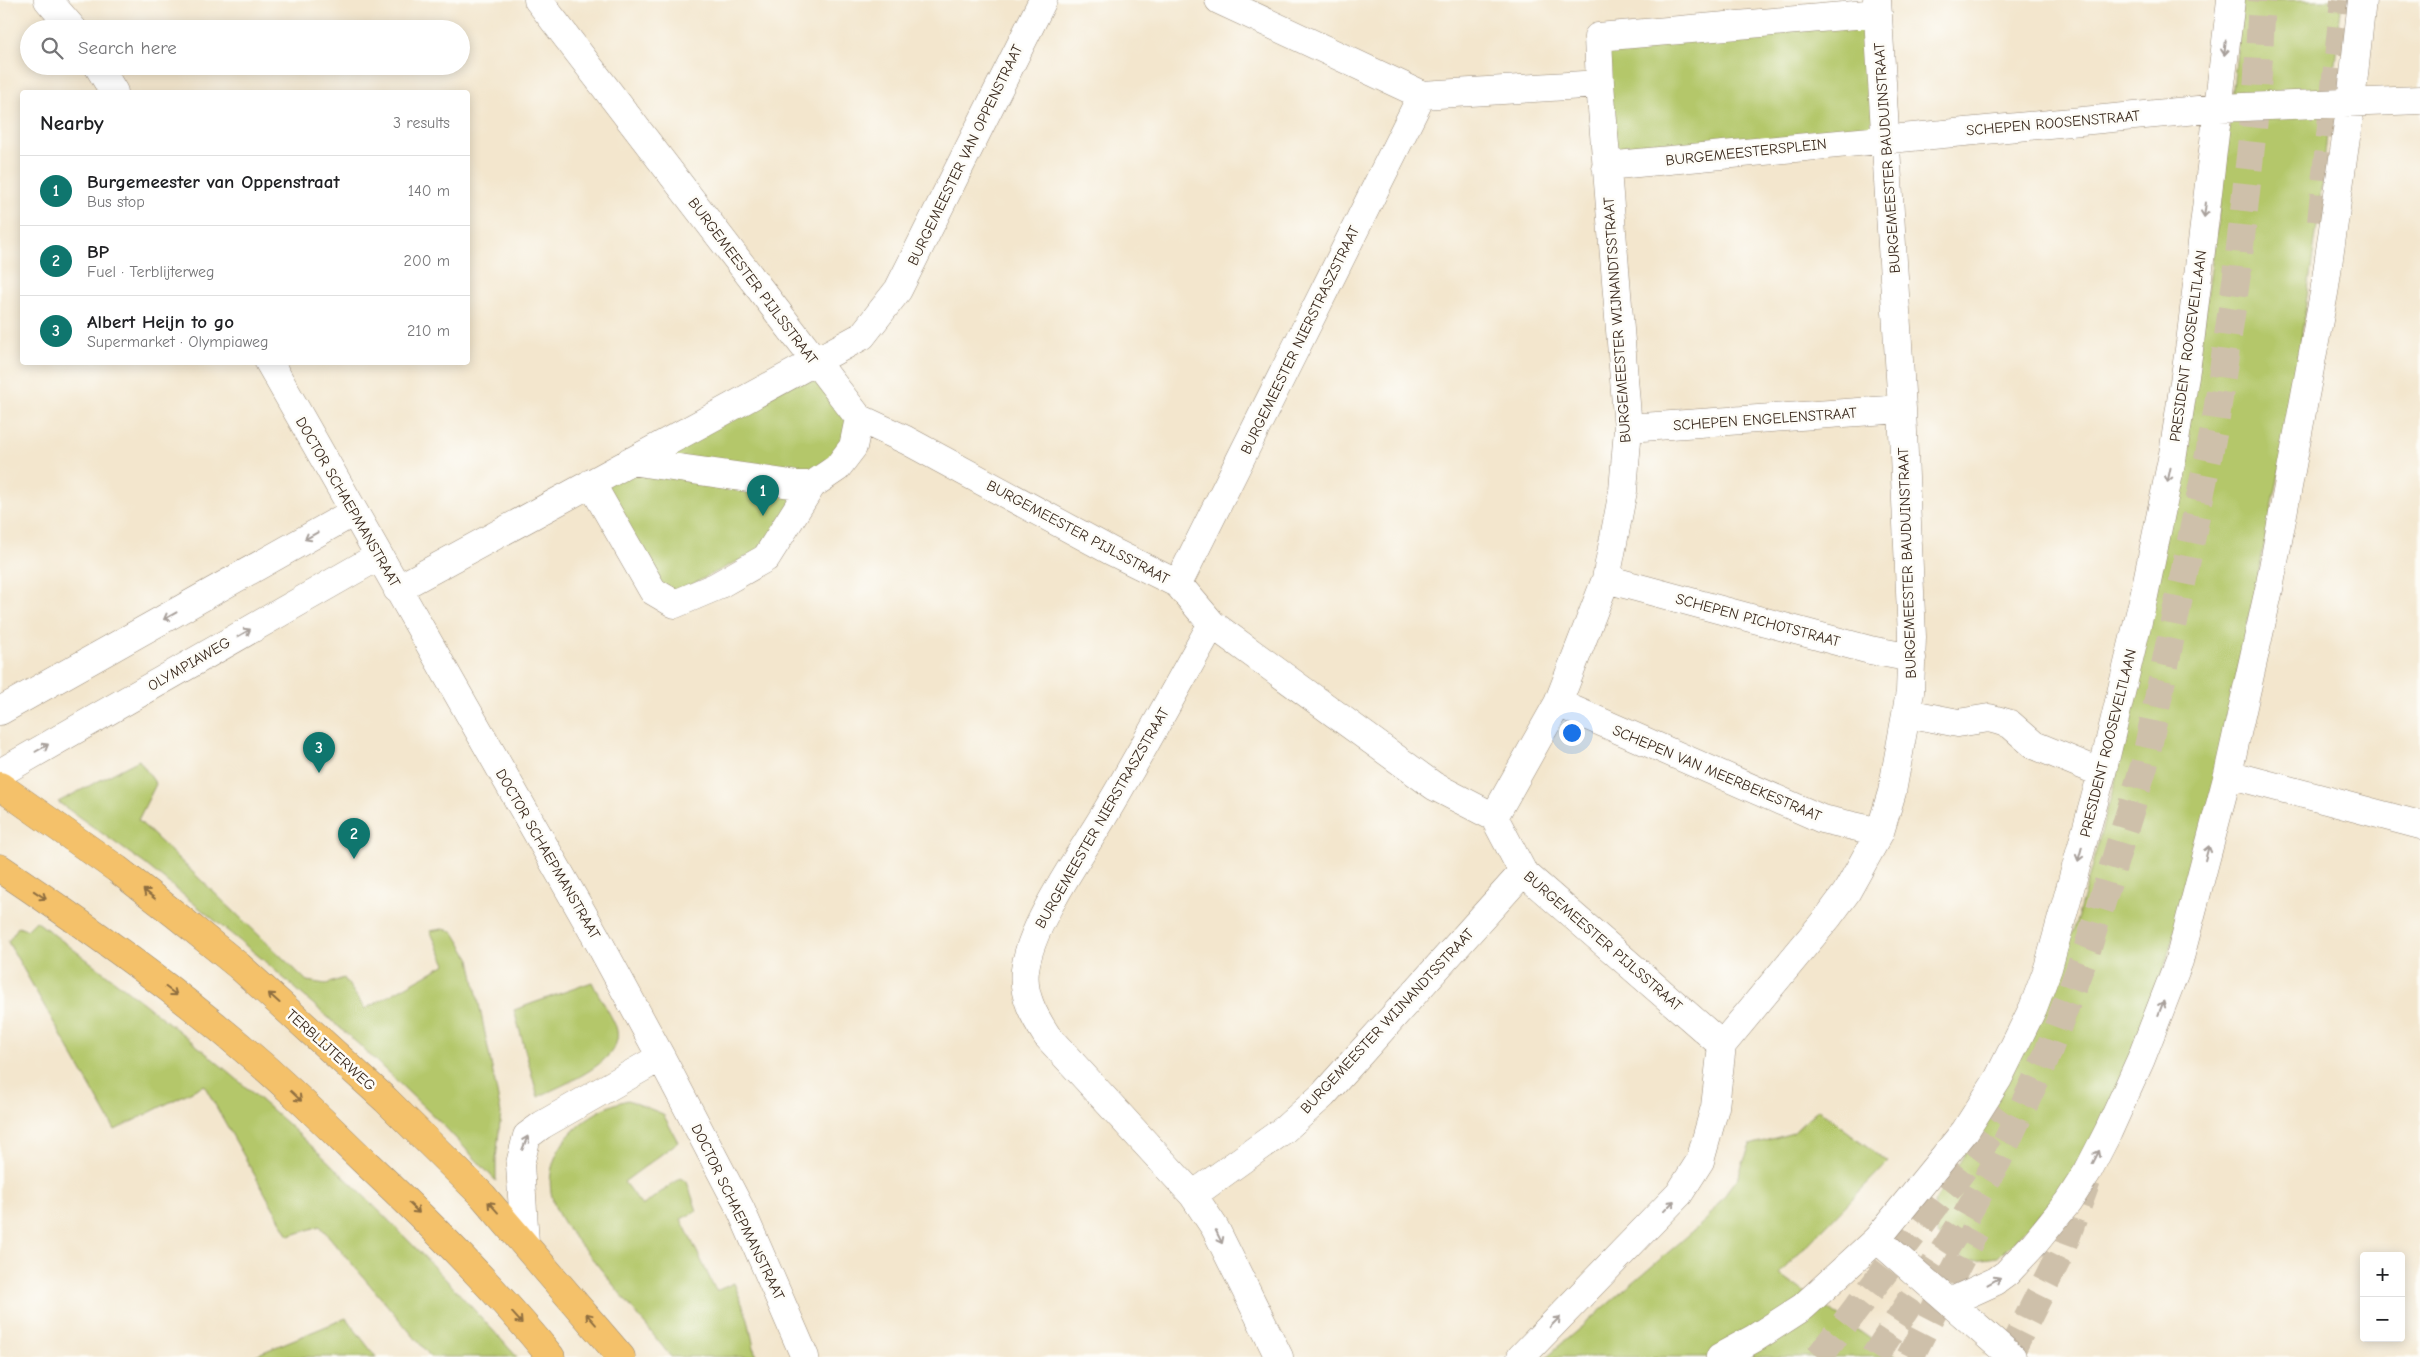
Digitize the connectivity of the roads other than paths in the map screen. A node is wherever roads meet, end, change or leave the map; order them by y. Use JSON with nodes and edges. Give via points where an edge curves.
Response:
{"nodes":[{"id":1,"x":48,"y":0,"type":"edge"},
{"id":2,"x":538,"y":0,"type":"edge"},
{"id":3,"x":1043,"y":0,"type":"edge"},
{"id":4,"x":1219,"y":0,"type":"edge"},
{"id":5,"x":2231,"y":0,"type":"edge"},
{"id":6,"x":2362,"y":0,"type":"edge"},
{"id":7,"x":1877,"y":6,"type":"edge"},
{"id":8,"x":65,"y":20,"type":"edge"},
{"id":9,"x":104,"y":75,"type":"edge"},
{"id":10,"x":1600,"y":84,"type":"junction"},
{"id":11,"x":113,"y":90,"type":"edge"},
{"id":12,"x":1422,"y":95,"type":"junction"},
{"id":13,"x":2420,"y":100,"type":"edge"},
{"id":14,"x":2351,"y":102,"type":"junction"},
{"id":15,"x":2219,"y":108,"type":"junction"},
{"id":16,"x":1886,"y":139,"type":"junction"},
{"id":17,"x":1606,"y":166,"type":"junction"},
{"id":18,"x":814,"y":361,"type":"junction"},
{"id":19,"x":271,"y":365,"type":"edge"},
{"id":20,"x":1902,"y":409,"type":"junction"},
{"id":21,"x":859,"y":418,"type":"junction"},
{"id":22,"x":1628,"y":428,"type":"junction"},
{"id":23,"x":630,"y":461,"type":"junction"},
{"id":24,"x":590,"y":483,"type":"junction"},
{"id":25,"x":812,"y":484,"type":"junction"},
{"id":26,"x":354,"y":512,"type":"junction"},
{"id":27,"x":379,"y":556,"type":"junction"},
{"id":28,"x":1606,"y":579,"type":"junction"},
{"id":29,"x":1178,"y":584,"type":"junction"},
{"id":30,"x":397,"y":589,"type":"junction"},
{"id":31,"x":1212,"y":624,"type":"junction"},
{"id":32,"x":1912,"y":658,"type":"junction"},
{"id":33,"x":1558,"y":703,"type":"junction"},
{"id":34,"x":0,"y":711,"type":"edge"},
{"id":35,"x":1907,"y":713,"type":"junction"},
{"id":36,"x":0,"y":772,"type":"edge"},
{"id":37,"x":2102,"y":773,"type":"junction"},
{"id":38,"x":2228,"y":774,"type":"junction"},
{"id":39,"x":0,"y":786,"type":"edge"},
{"id":40,"x":1494,"y":817,"type":"junction"},
{"id":41,"x":2420,"y":825,"type":"edge"},
{"id":42,"x":1880,"y":832,"type":"junction"},
{"id":43,"x":0,"y":868,"type":"edge"},
{"id":44,"x":1522,"y":872,"type":"junction"},
{"id":45,"x":1722,"y":1045,"type":"junction"},
{"id":46,"x":661,"y":1057,"type":"junction"},
{"id":47,"x":1193,"y":1195,"type":"junction"},
{"id":48,"x":1878,"y":1239,"type":"junction"},
{"id":49,"x":525,"y":1243,"type":"junction"},
{"id":50,"x":1950,"y":1302,"type":"junction"},
{"id":51,"x":551,"y":1357,"type":"edge"},
{"id":52,"x":622,"y":1357,"type":"edge"},
{"id":53,"x":805,"y":1357,"type":"edge"},
{"id":54,"x":1279,"y":1357,"type":"edge"},
{"id":55,"x":1521,"y":1357,"type":"edge"},
{"id":56,"x":1720,"y":1357,"type":"edge"},
{"id":57,"x":2012,"y":1357,"type":"edge"}],
"edges":[{"from":1,"to":8,"type":"street"},
{"from":2,"to":18,"type":"street","name":"BURGEMEESTER PIJLSSTRAAT"},
{"from":3,"to":18,"type":"street","name":"BURGEMEESTER VAN OPPENSTRAAT","via":[[898,290],[862,336]]},
{"from":4,"to":12,"type":"street"},
{"from":5,"to":15,"type":"street","name":"PRESIDENT ROOSEVELTLAAN","one_way":true},
{"from":6,"to":14,"type":"street"},
{"from":7,"to":10,"type":"street","name":"BURGEMEESTER WIJNANDTSSTRAAT","via":[[1598,37]]},
{"from":7,"to":16,"type":"street","name":"BURGEMEESTER BAUDUINSTRAAT"},
{"from":9,"to":11,"type":"street"},
{"from":10,"to":12,"type":"street"},
{"from":10,"to":17,"type":"street","name":"BURGEMEESTER WIJNANDTSSTRAAT"},
{"from":12,"to":29,"type":"street","name":"BURGEMEESTER NIERSTRASZSTRAAT"},
{"from":13,"to":14,"type":"street","name":"SCHEPEN ROOSENSTRAAT"},
{"from":14,"to":15,"type":"street","name":"SCHEPEN ROOSENSTRAAT"},
{"from":14,"to":38,"type":"street","via":[[2324,293],[2269,589]]},
{"from":15,"to":16,"type":"street","name":"SCHEPEN ROOSENSTRAAT"},
{"from":15,"to":37,"type":"street","name":"PRESIDENT ROOSEVELTLAAN","one_way":true,"via":[[2173,454],[2144,596]]},
{"from":16,"to":17,"type":"street","name":"BURGEMEESTERSPLEIN"},
{"from":16,"to":20,"type":"street","name":"BURGEMEESTER BAUDUINSTRAAT"},
{"from":17,"to":22,"type":"street","name":"BURGEMEESTER WIJNANDTSSTRAAT"},
{"from":18,"to":21,"type":"street","name":"BURGEMEESTER PIJLSSTRAAT"},
{"from":18,"to":23,"type":"street","name":"BURGEMEESTER VAN OPPENSTRAAT"},
{"from":19,"to":26,"type":"street","name":"DOCTOR SCHAEPMANSTRAAT"},
{"from":20,"to":22,"type":"street","name":"SCHEPEN ENGELENSTRAAT"},
{"from":20,"to":32,"type":"street","name":"BURGEMEESTER BAUDUINSTRAAT"},
{"from":21,"to":25,"type":"street","via":[[853,447],[837,468]]},
{"from":21,"to":29,"type":"street","name":"BURGEMEESTER PIJLSSTRAAT"},
{"from":22,"to":28,"type":"street","name":"BURGEMEESTER WIJNANDTSSTRAAT","via":[[1623,491]]},
{"from":23,"to":24,"type":"street","name":"BURGEMEESTER VAN OPPENSTRAAT"},
{"from":23,"to":25,"type":"street","via":[[798,485]]},
{"from":24,"to":25,"type":"street","via":[[653,591],[675,604],[715,588],[766,558]]},
{"from":24,"to":30,"type":"street","name":"BURGEMEESTER VAN OPPENSTRAAT"},
{"from":26,"to":27,"type":"street","name":"DOCTOR SCHAEPMANSTRAAT"},
{"from":26,"to":34,"type":"street","one_way":true},
{"from":27,"to":30,"type":"street","name":"DOCTOR SCHAEPMANSTRAAT"},
{"from":36,"to":27,"type":"street","name":"OLYMPIAWEG","one_way":true},
{"from":28,"to":32,"type":"street","name":"SCHEPEN PICHOTSTRAAT","via":[[1870,650]]},
{"from":28,"to":33,"type":"street","name":"BURGEMEESTER WIJNANDTSSTRAAT"},
{"from":29,"to":31,"type":"street","name":"BURGEMEESTER PIJLSSTRAAT"},
{"from":30,"to":46,"type":"street","name":"DOCTOR SCHAEPMANSTRAAT"},
{"from":31,"to":40,"type":"street","name":"BURGEMEESTER PIJLSSTRAAT","via":[[1434,786]]},
{"from":31,"to":47,"type":"street","name":"BURGEMEESTER NIERSTRASZSTRAAT","via":[[1043,917],[1024,970],[1024,988],[1033,1013],[1047,1036]]},
{"from":32,"to":35,"type":"street","name":"BURGEMEESTER BAUDUINSTRAAT"},
{"from":33,"to":40,"type":"street","name":"BURGEMEESTER WIJNANDTSSTRAAT"},
{"from":33,"to":42,"type":"street","name":"SCHEPEN VAN MEERBEKESTRAAT","via":[[1822,819]]},
{"from":35,"to":37,"type":"street","via":[[1958,724],[1989,718],[2000,720],[2010,724],[2034,745]]},
{"from":35,"to":42,"type":"street","name":"BURGEMEESTER BAUDUINSTRAAT","via":[[1892,792]]},
{"from":37,"to":48,"type":"street","name":"PRESIDENT ROOSEVELTLAAN","one_way":true,"via":[[2048,968],[2016,1046],[1965,1131]]},
{"from":38,"to":41,"type":"street"},
{"from":50,"to":38,"type":"street","one_way":true,"via":[[1996,1281],[2016,1264],[2051,1225],[2088,1172],[2141,1059],[2179,961]]},
{"from":49,"to":39,"type":"main road","name":"TERBLIJTERWEG","one_way":true,"via":[[431,1143],[239,966],[116,868]]},
{"from":40,"to":44,"type":"street","name":"BURGEMEESTER PIJLSSTRAAT"},
{"from":42,"to":45,"type":"street","name":"BURGEMEESTER BAUDUINSTRAAT","via":[[1860,871],[1829,916]]},
{"from":43,"to":51,"type":"main road","one_way":true,"via":[[60,908],[187,1003],[293,1092],[417,1211]]},
{"from":44,"to":45,"type":"street","name":"BURGEMEESTER PIJLSSTRAAT"},
{"from":44,"to":47,"type":"street","name":"BURGEMEESTER WIJNANDTSSTRAAT","via":[[1323,1095],[1285,1129]]},
{"from":55,"to":45,"type":"street","one_way":true,"via":[[1674,1201],[1700,1161],[1716,1107]]},
{"from":49,"to":46,"type":"street","one_way":true,"via":[[520,1164],[527,1136]]},
{"from":46,"to":53,"type":"street","name":"DOCTOR SCHAEPMANSTRAAT","via":[[741,1210]]},
{"from":47,"to":54,"type":"street","name":"BURGEMEESTER NIERSTRASZSTRAAT","one_way":true,"via":[[1215,1228]]},
{"from":48,"to":50,"type":"street"},
{"from":48,"to":56,"type":"street","name":"PRESIDENT ROOSEVELTLAAN","via":[[1803,1306]]},
{"from":52,"to":49,"type":"main road","name":"TERBLIJTERWEG","one_way":true},
{"from":50,"to":57,"type":"street"}]}
